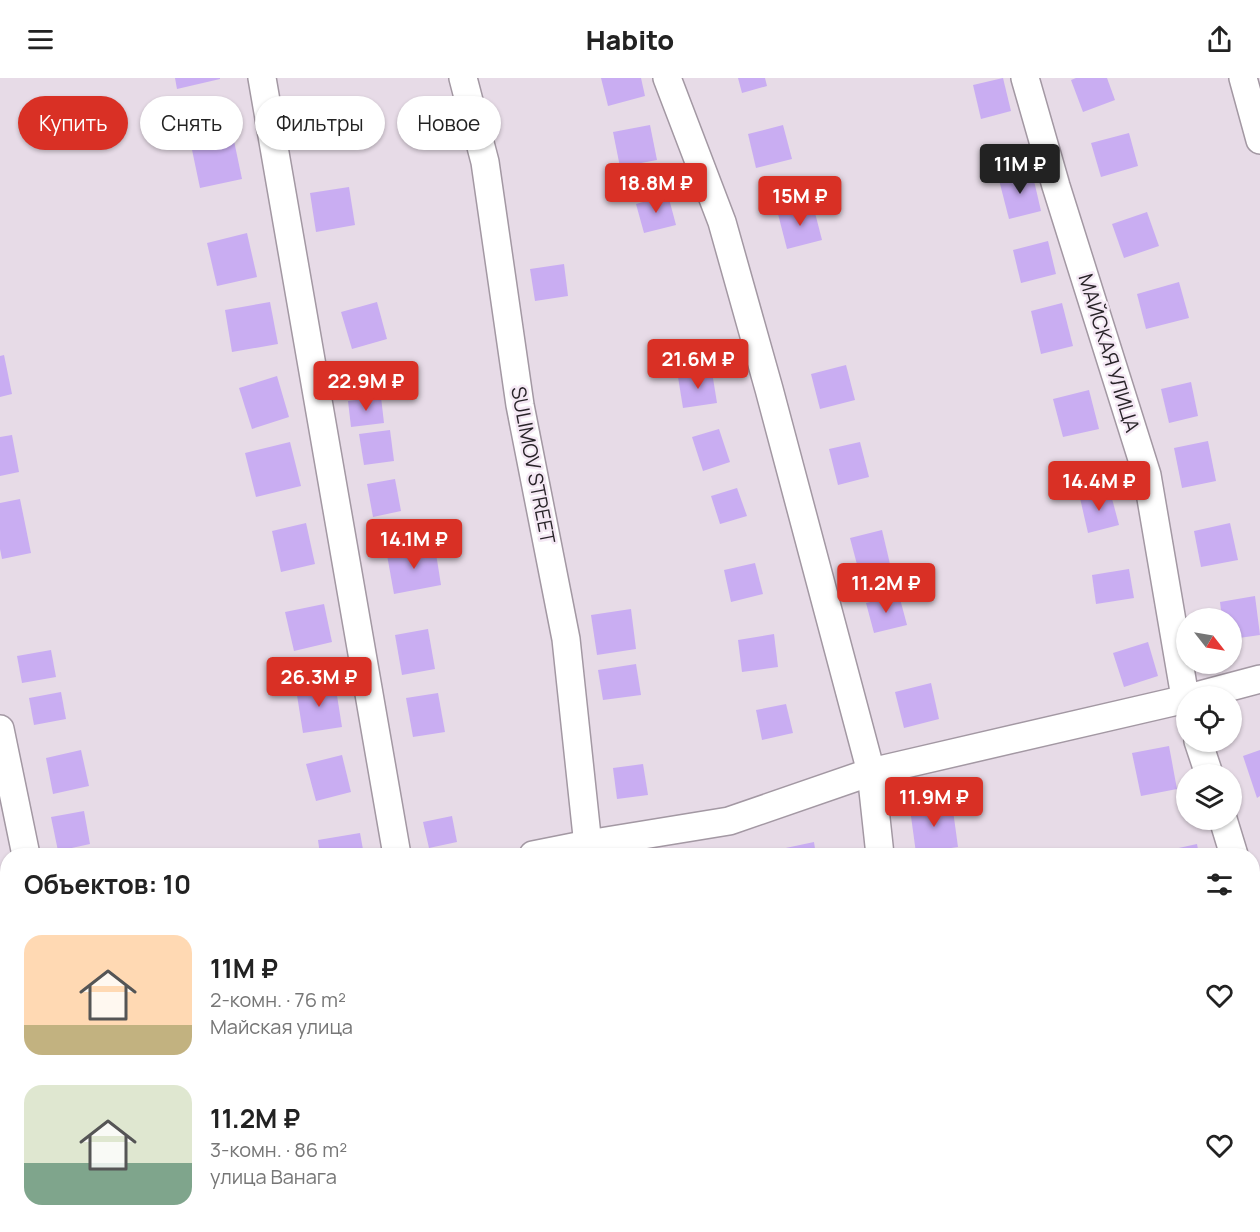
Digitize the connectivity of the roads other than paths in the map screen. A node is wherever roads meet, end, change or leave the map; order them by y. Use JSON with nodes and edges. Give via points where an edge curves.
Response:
{"nodes":[{"id":1,"x":262,"y":78,"type":"edge"},
{"id":2,"x":463,"y":78,"type":"edge"},
{"id":3,"x":667,"y":78,"type":"edge"},
{"id":4,"x":1025,"y":78,"type":"edge"},
{"id":5,"x":1243,"y":78,"type":"edge"},
{"id":6,"x":1260,"y":140,"type":"edge"},
{"id":7,"x":1260,"y":679,"type":"edge"},
{"id":8,"x":1187,"y":686,"type":"edge"},
{"id":9,"x":1235,"y":686,"type":"edge"},
{"id":10,"x":1176,"y":702,"type":"edge"},
{"id":11,"x":0,"y":729,"type":"edge"},
{"id":12,"x":871,"y":772,"type":"junction"},
{"id":13,"x":1226,"y":830,"type":"edge"},
{"id":14,"x":25,"y":848,"type":"edge"},
{"id":15,"x":396,"y":848,"type":"edge"},
{"id":16,"x":589,"y":848,"type":"edge"},
{"id":17,"x":594,"y":848,"type":"edge"},
{"id":18,"x":879,"y":848,"type":"edge"},
{"id":19,"x":1232,"y":848,"type":"edge"}],
"edges":[{"from":1,"to":15,"type":"street"},
{"from":2,"to":16,"type":"street","name":"SULIMOV STREET","via":[[485,162],[520,405],[566,639]]},
{"from":3,"to":12,"type":"street","via":[[722,222]]},
{"from":4,"to":8,"type":"street","name":"МАЙСКАЯ УЛИЦА","via":[[1147,475]]},
{"from":5,"to":6,"type":"street"},
{"from":7,"to":9,"type":"street"},
{"from":10,"to":12,"type":"street"},
{"from":11,"to":14,"type":"street"},
{"from":12,"to":17,"type":"street","via":[[729,821]]},
{"from":12,"to":18,"type":"street"},
{"from":13,"to":19,"type":"street"}]}
